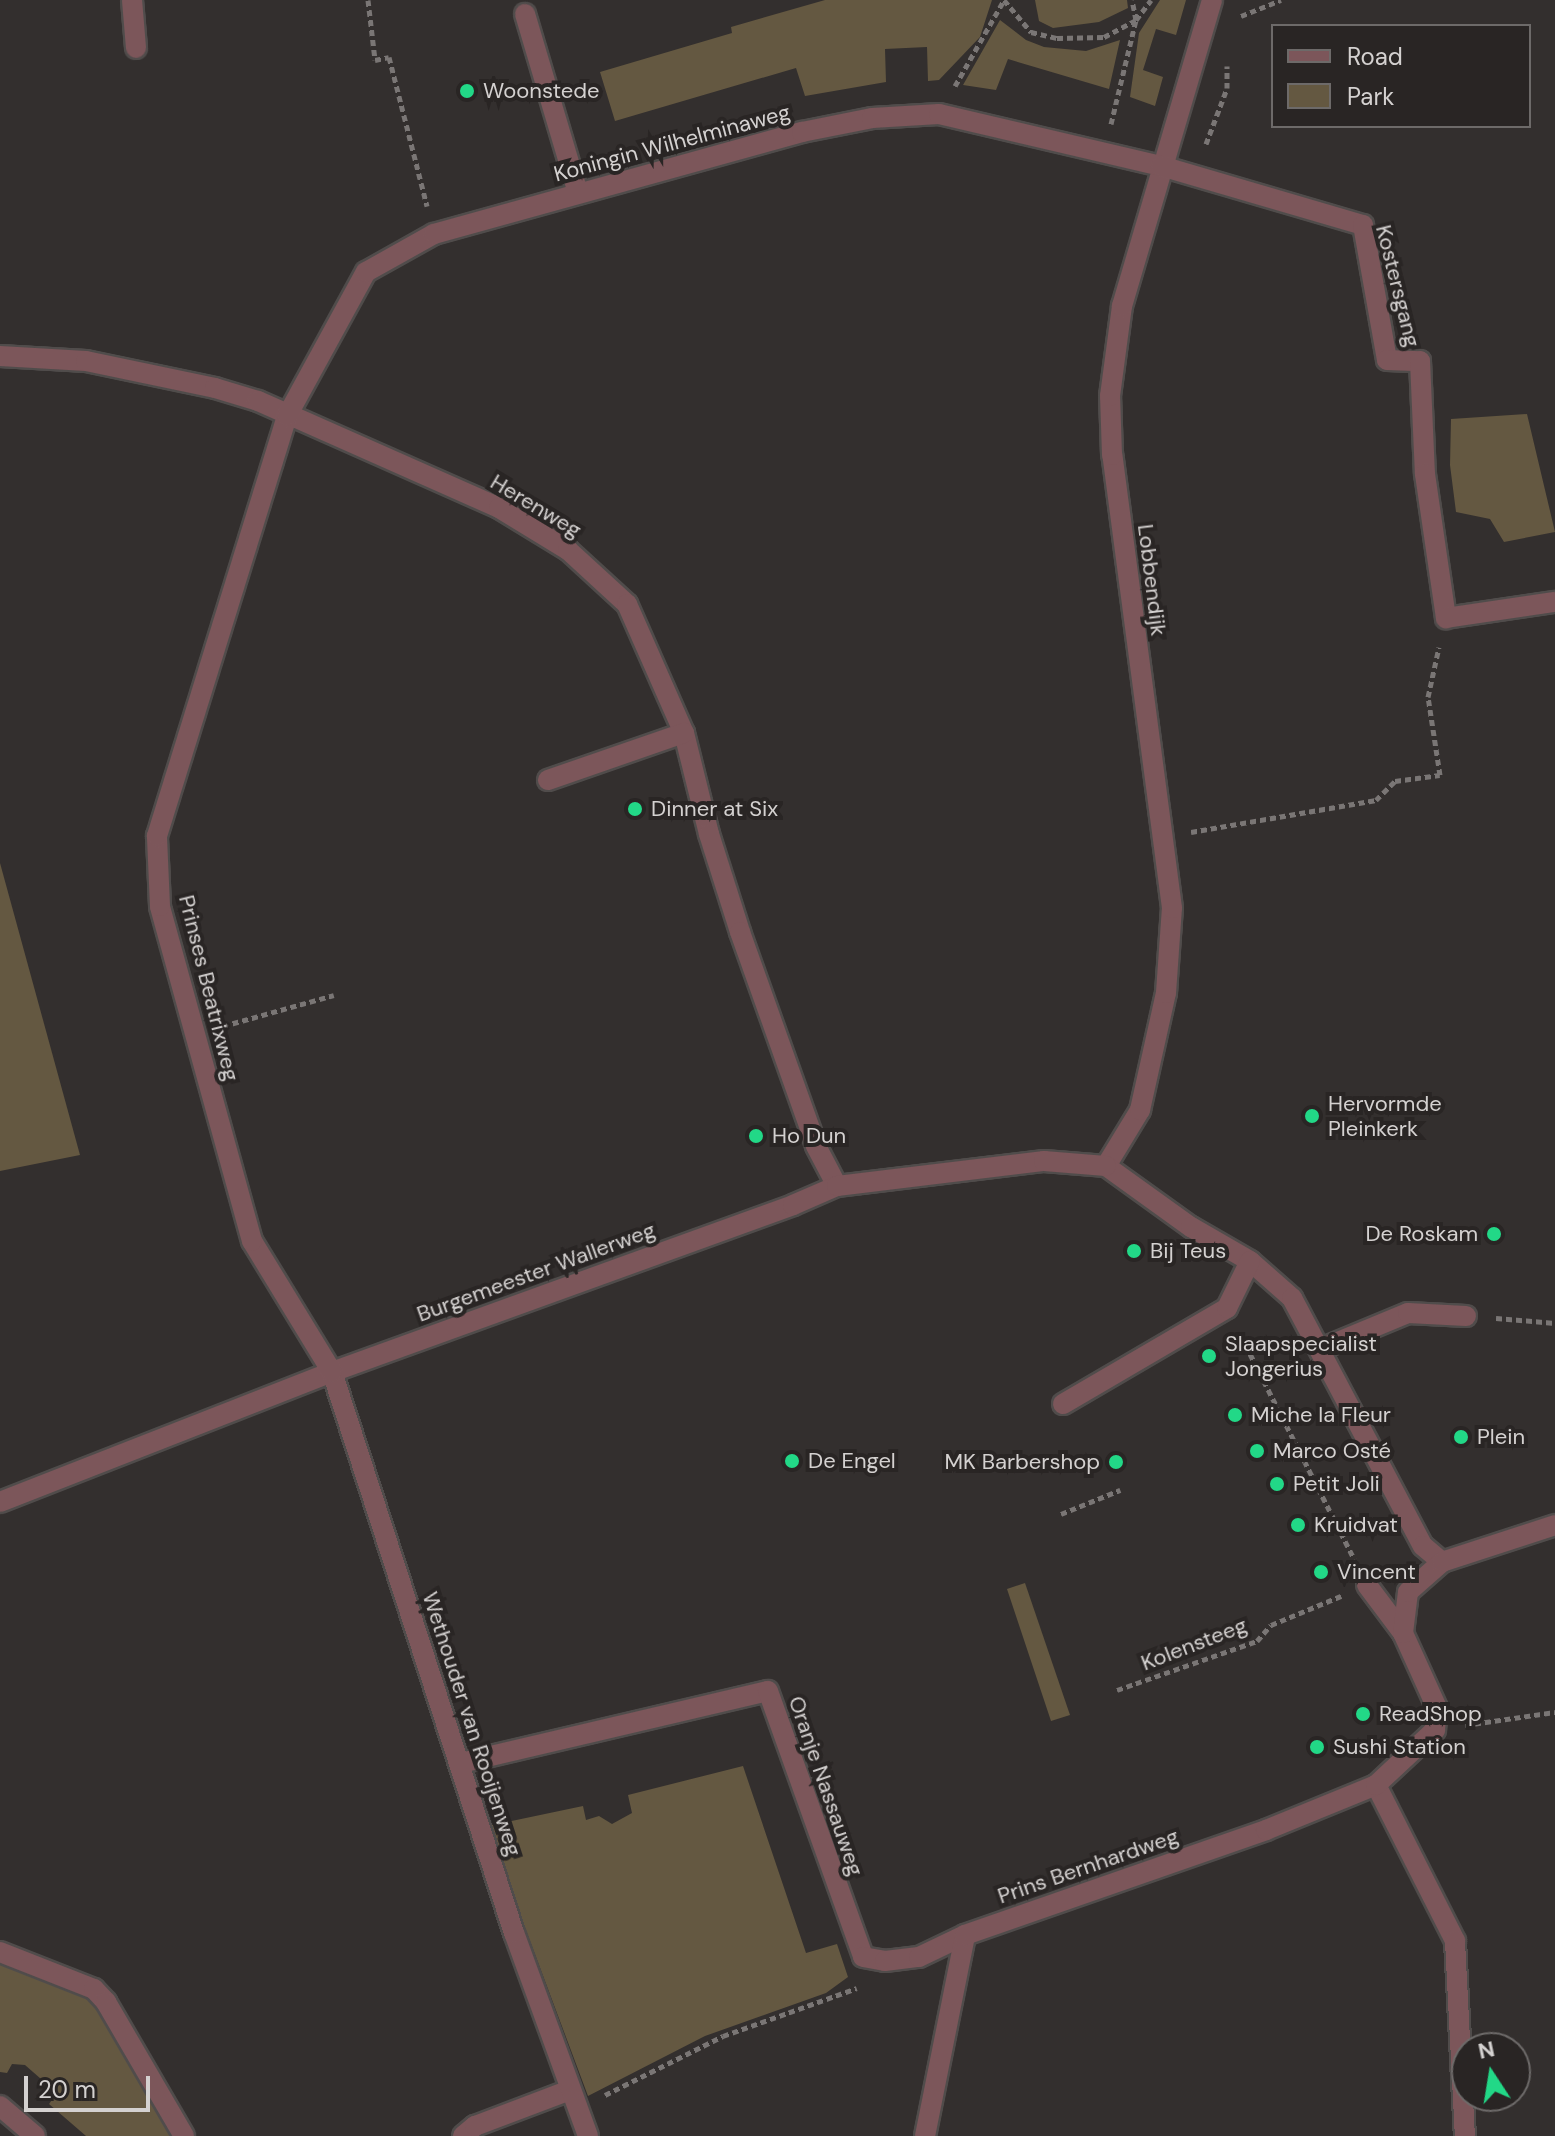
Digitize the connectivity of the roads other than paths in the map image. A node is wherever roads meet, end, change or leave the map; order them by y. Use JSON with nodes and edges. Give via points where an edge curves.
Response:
{"nodes":[{"id":1,"x":132,"y":0,"type":"edge"},
{"id":2,"x":1212,"y":0,"type":"edge"},
{"id":3,"x":525,"y":14,"type":"dead end"},
{"id":4,"x":136,"y":48,"type":"dead end"},
{"id":5,"x":1161,"y":166,"type":"junction"},
{"id":6,"x":578,"y":193,"type":"junction"},
{"id":7,"x":0,"y":356,"type":"edge"},
{"id":8,"x":287,"y":416,"type":"junction"},
{"id":9,"x":1555,"y":602,"type":"edge"},
{"id":10,"x":684,"y":733,"type":"junction"},
{"id":11,"x":548,"y":780,"type":"dead end"},
{"id":12,"x":1106,"y":1166,"type":"junction"},
{"id":13,"x":837,"y":1186,"type":"junction"},
{"id":14,"x":1250,"y":1261,"type":"junction"},
{"id":15,"x":1466,"y":1316,"type":"road end"},
{"id":16,"x":1321,"y":1349,"type":"junction"},
{"id":17,"x":332,"y":1372,"type":"junction"},
{"id":18,"x":1063,"y":1404,"type":"dead end"},
{"id":19,"x":0,"y":1502,"type":"edge"},
{"id":20,"x":1555,"y":1525,"type":"edge"},
{"id":21,"x":1442,"y":1562,"type":"junction"},
{"id":22,"x":1367,"y":1585,"type":"road end"},
{"id":23,"x":1403,"y":1633,"type":"junction"},
{"id":24,"x":461,"y":1763,"type":"junction"},
{"id":25,"x":1376,"y":1785,"type":"junction"},
{"id":26,"x":965,"y":1935,"type":"junction"},
{"id":27,"x":0,"y":1952,"type":"edge"},
{"id":28,"x":570,"y":2090,"type":"junction"},
{"id":29,"x":0,"y":2106,"type":"edge"},
{"id":30,"x":35,"y":2136,"type":"edge"},
{"id":31,"x":184,"y":2136,"type":"edge"},
{"id":32,"x":463,"y":2136,"type":"edge"},
{"id":33,"x":588,"y":2136,"type":"edge"},
{"id":34,"x":925,"y":2136,"type":"edge"},
{"id":35,"x":1465,"y":2136,"type":"edge"}],
"edges":[{"from":1,"to":4,"type":"street"},
{"from":2,"to":5,"type":"street","name":"Lobbendijk"},
{"from":3,"to":6,"type":"street"},
{"from":5,"to":6,"type":"street","name":"Koningin Wilhelminaweg","via":[[939,114],[872,118],[802,132]]},
{"from":5,"to":9,"type":"street","name":"Kostersgang","via":[[1363,225],[1387,360],[1420,361],[1425,474],[1446,618]]},
{"from":5,"to":12,"type":"street","name":"Lobbendijk","via":[[1122,306],[1110,396],[1112,455],[1172,908],[1166,993],[1140,1110]]},
{"from":6,"to":8,"type":"street","name":"Koningin Wilhelminaweg","via":[[434,234],[366,272]]},
{"from":7,"to":8,"type":"street","name":"Herenweg","via":[[86,361],[215,388]]},
{"from":8,"to":10,"type":"street","name":"Herenweg","via":[[499,508],[568,550],[627,604]]},
{"from":8,"to":17,"type":"street","name":"Prinses Beatrixweg","via":[[157,836],[160,906],[252,1241]]},
{"from":10,"to":11,"type":"street"},
{"from":10,"to":13,"type":"street","name":"Herenweg","via":[[740,932],[816,1146]]},
{"from":12,"to":13,"type":"street","name":"Burgemeester Wallerweg","via":[[1044,1161]]},
{"from":12,"to":14,"type":"street","via":[[1191,1227]]},
{"from":13,"to":17,"type":"street","name":"Burgemeester Wallerweg"},
{"from":14,"to":16,"type":"street","via":[[1292,1298]]},
{"from":14,"to":18,"type":"street","via":[[1227,1308]]},
{"from":15,"to":16,"type":"street","via":[[1408,1313]]},
{"from":16,"to":21,"type":"street","via":[[1423,1546]]},
{"from":17,"to":19,"type":"street","name":"Burgemeester Wallerweg"},
{"from":17,"to":24,"type":"street","name":"Wethouder van Rooijenweg"},
{"from":20,"to":21,"type":"street"},
{"from":21,"to":23,"type":"street","via":[[1408,1592]]},
{"from":22,"to":23,"type":"street"},
{"from":23,"to":25,"type":"street","name":"Prins Bernhardweg","via":[[1437,1708],[1435,1730]]},
{"from":24,"to":26,"type":"street","name":"Oranje Nassauweg","via":[[768,1691],[863,1957],[919,1957]]},
{"from":24,"to":28,"type":"street","name":"Wethouder van Rooijenweg"},
{"from":25,"to":26,"type":"street","name":"Prins Bernhardweg","via":[[1266,1830]]},
{"from":25,"to":35,"type":"street","via":[[1455,1941]]},
{"from":26,"to":34,"type":"street"},
{"from":27,"to":31,"type":"street","via":[[94,1989]]},
{"from":28,"to":32,"type":"street","via":[[475,2126]]},
{"from":28,"to":33,"type":"street","name":"Wethouder van Rooijenweg"},
{"from":29,"to":30,"type":"street"}]}
